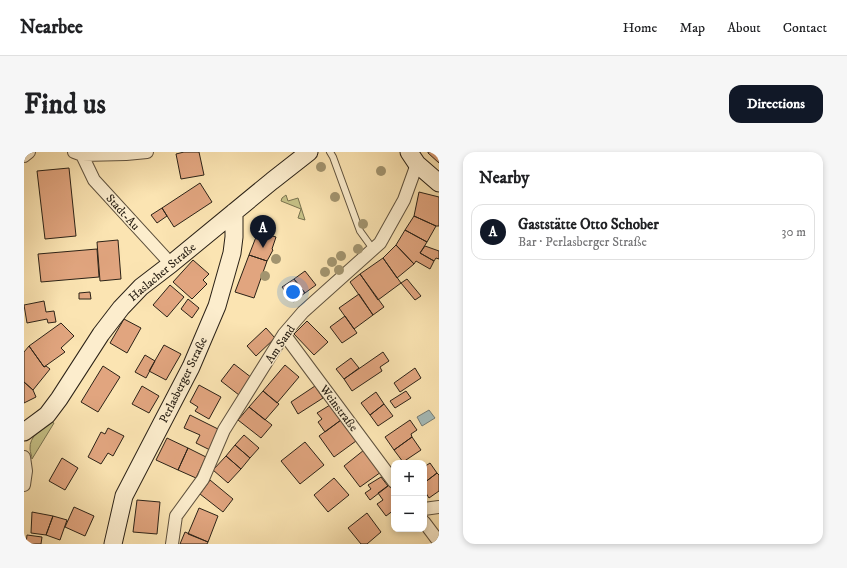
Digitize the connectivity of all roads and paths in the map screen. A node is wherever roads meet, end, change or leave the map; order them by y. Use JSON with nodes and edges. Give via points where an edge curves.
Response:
{"nodes":[{"id":1,"x":30,"y":152,"type":"edge"},
{"id":2,"x":146,"y":152,"type":"edge"},
{"id":3,"x":309,"y":152,"type":"edge"},
{"id":4,"x":78,"y":154,"type":"edge"},
{"id":5,"x":332,"y":155,"type":"edge"},
{"id":6,"x":24,"y":156,"type":"edge"},
{"id":7,"x":413,"y":158,"type":"edge"},
{"id":8,"x":439,"y":183,"type":"edge"},
{"id":9,"x":234,"y":212,"type":"junction"},
{"id":10,"x":373,"y":249,"type":"junction"},
{"id":11,"x":171,"y":264,"type":"junction"},
{"id":12,"x":284,"y":334,"type":"junction"},
{"id":13,"x":24,"y":432,"type":"edge"},
{"id":14,"x":24,"y":457,"type":"edge"},
{"id":15,"x":391,"y":478,"type":"edge"},
{"id":16,"x":24,"y":485,"type":"edge"},
{"id":17,"x":439,"y":507,"type":"edge"},
{"id":18,"x":427,"y":509,"type":"edge"},
{"id":19,"x":427,"y":526,"type":"edge"},
{"id":20,"x":439,"y":542,"type":"edge"},
{"id":21,"x":113,"y":544,"type":"edge"},
{"id":22,"x":172,"y":544,"type":"edge"}],
"edges":[{"from":1,"to":6,"type":"street"},
{"from":2,"to":4,"type":"street","name":"Stadt-Au"},
{"from":3,"to":9,"type":"street","name":"Haslacher Straße"},
{"from":4,"to":11,"type":"street","name":"Stadt-Au","via":[[94,180]]},
{"from":5,"to":10,"type":"lane","via":[[360,231]]},
{"from":7,"to":8,"type":"street"},
{"from":7,"to":10,"type":"street","name":"Am Sand","via":[[404,200],[380,243]]},
{"from":9,"to":11,"type":"street","name":"Haslacher Straße"},
{"from":9,"to":21,"type":"street","name":"Perlasberger Straße","via":[[232,253],[217,306],[191,367],[124,496]]},
{"from":10,"to":12,"type":"street","name":"Am Sand","via":[[303,312]]},
{"from":11,"to":13,"type":"street","name":"Haslacher Straße","via":[[121,308],[47,415]]},
{"from":12,"to":15,"type":"street","name":"Weinstraße"},
{"from":12,"to":22,"type":"street","name":"Am Sand","via":[[224,430],[203,479],[176,516]]},
{"from":14,"to":16,"type":"street"},
{"from":17,"to":18,"type":"street"},
{"from":19,"to":20,"type":"street"}]}
